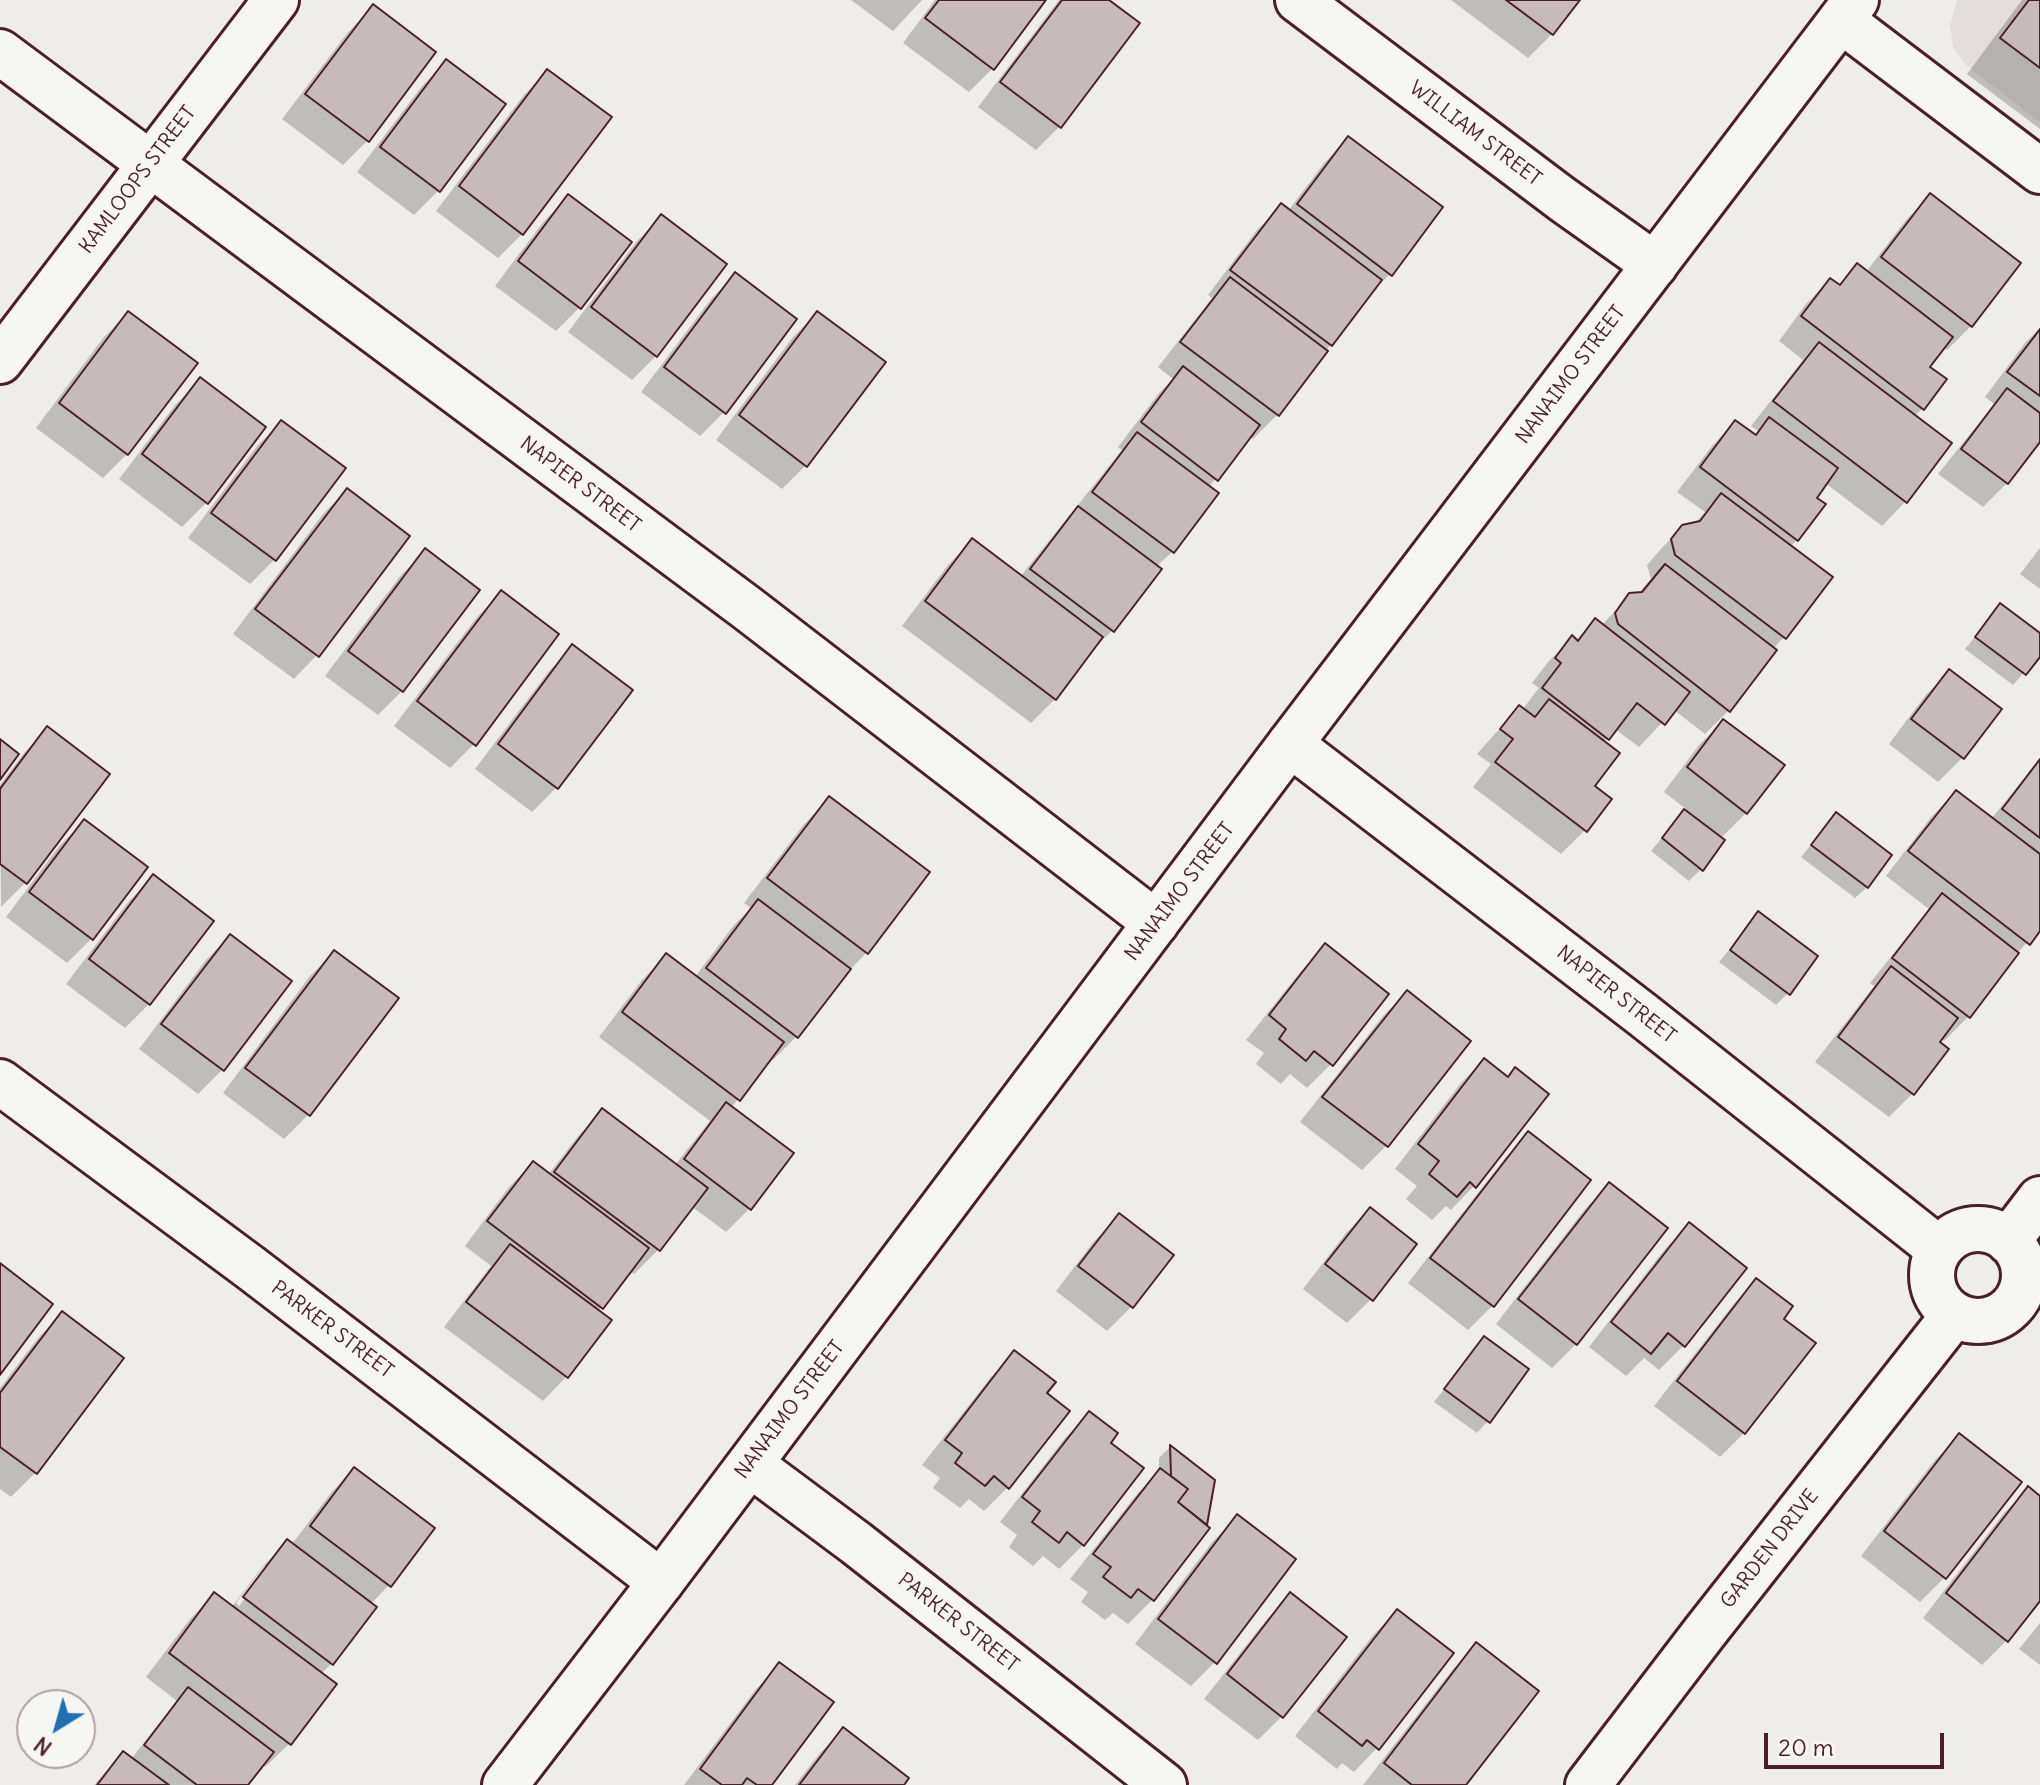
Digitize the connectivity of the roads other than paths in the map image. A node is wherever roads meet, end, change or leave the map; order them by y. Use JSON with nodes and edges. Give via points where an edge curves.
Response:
{"nodes":[{"id":1,"x":276,"y":0,"type":"edge"},
{"id":2,"x":1298,"y":0,"type":"edge"},
{"id":3,"x":1848,"y":10,"type":"edge"},
{"id":4,"x":0,"y":52,"type":"edge"},
{"id":5,"x":150,"y":165,"type":"junction"},
{"id":6,"x":2040,"y":171,"type":"edge"},
{"id":7,"x":1655,"y":265,"type":"junction"},
{"id":8,"x":0,"y":361,"type":"edge"},
{"id":9,"x":1290,"y":744,"type":"junction"},
{"id":10,"x":1156,"y":923,"type":"junction"},
{"id":11,"x":0,"y":1082,"type":"edge"},
{"id":12,"x":2040,"y":1199,"type":"edge"},
{"id":13,"x":2008,"y":1241,"type":"junction"},
{"id":14,"x":1939,"y":1249,"type":"junction"},
{"id":15,"x":2027,"y":1314,"type":"edge"},
{"id":16,"x":1954,"y":1315,"type":"junction"},
{"id":17,"x":750,"y":1464,"type":"junction"},
{"id":18,"x":661,"y":1582,"type":"junction"},
{"id":19,"x":505,"y":1785,"type":"edge"},
{"id":20,"x":1164,"y":1785,"type":"edge"},
{"id":21,"x":1588,"y":1785,"type":"edge"}],
"edges":[{"from":1,"to":5,"type":"street","name":"KAMLOOPS STREET"},
{"from":2,"to":7,"type":"street","name":"WILLIAM STREET"},
{"from":3,"to":6,"type":"street"},
{"from":3,"to":7,"type":"street","name":"NANAIMO STREET"},
{"from":4,"to":5,"type":"street","name":"NAPIER STREET"},
{"from":5,"to":8,"type":"street","name":"KAMLOOPS STREET"},
{"from":5,"to":10,"type":"street","name":"NAPIER STREET","via":[[747,608]]},
{"from":7,"to":9,"type":"street","name":"NANAIMO STREET"},
{"from":9,"to":10,"type":"street","name":"NANAIMO STREET"},
{"from":9,"to":14,"type":"street","name":"NAPIER STREET"},
{"from":10,"to":17,"type":"street","name":"NANAIMO STREET"},
{"from":11,"to":18,"type":"street","name":"PARKER STREET"},
{"from":12,"to":13,"type":"street"},
{"from":13,"to":14,"type":"street","via":[[1992,1231],[1973,1229]]},
{"from":13,"to":15,"type":"street","via":[[2024,1271]]},
{"from":14,"to":16,"type":"street","via":[[1932,1266],[1933,1285],[1940,1302]]},
{"from":15,"to":16,"type":"street","via":[[1986,1320]]},
{"from":16,"to":21,"type":"street","name":"GARDEN DRIVE"},
{"from":17,"to":18,"type":"street","name":"NANAIMO STREET"},
{"from":17,"to":20,"type":"street","name":"PARKER STREET"},
{"from":18,"to":19,"type":"street","name":"NANAIMO STREET"}]}
